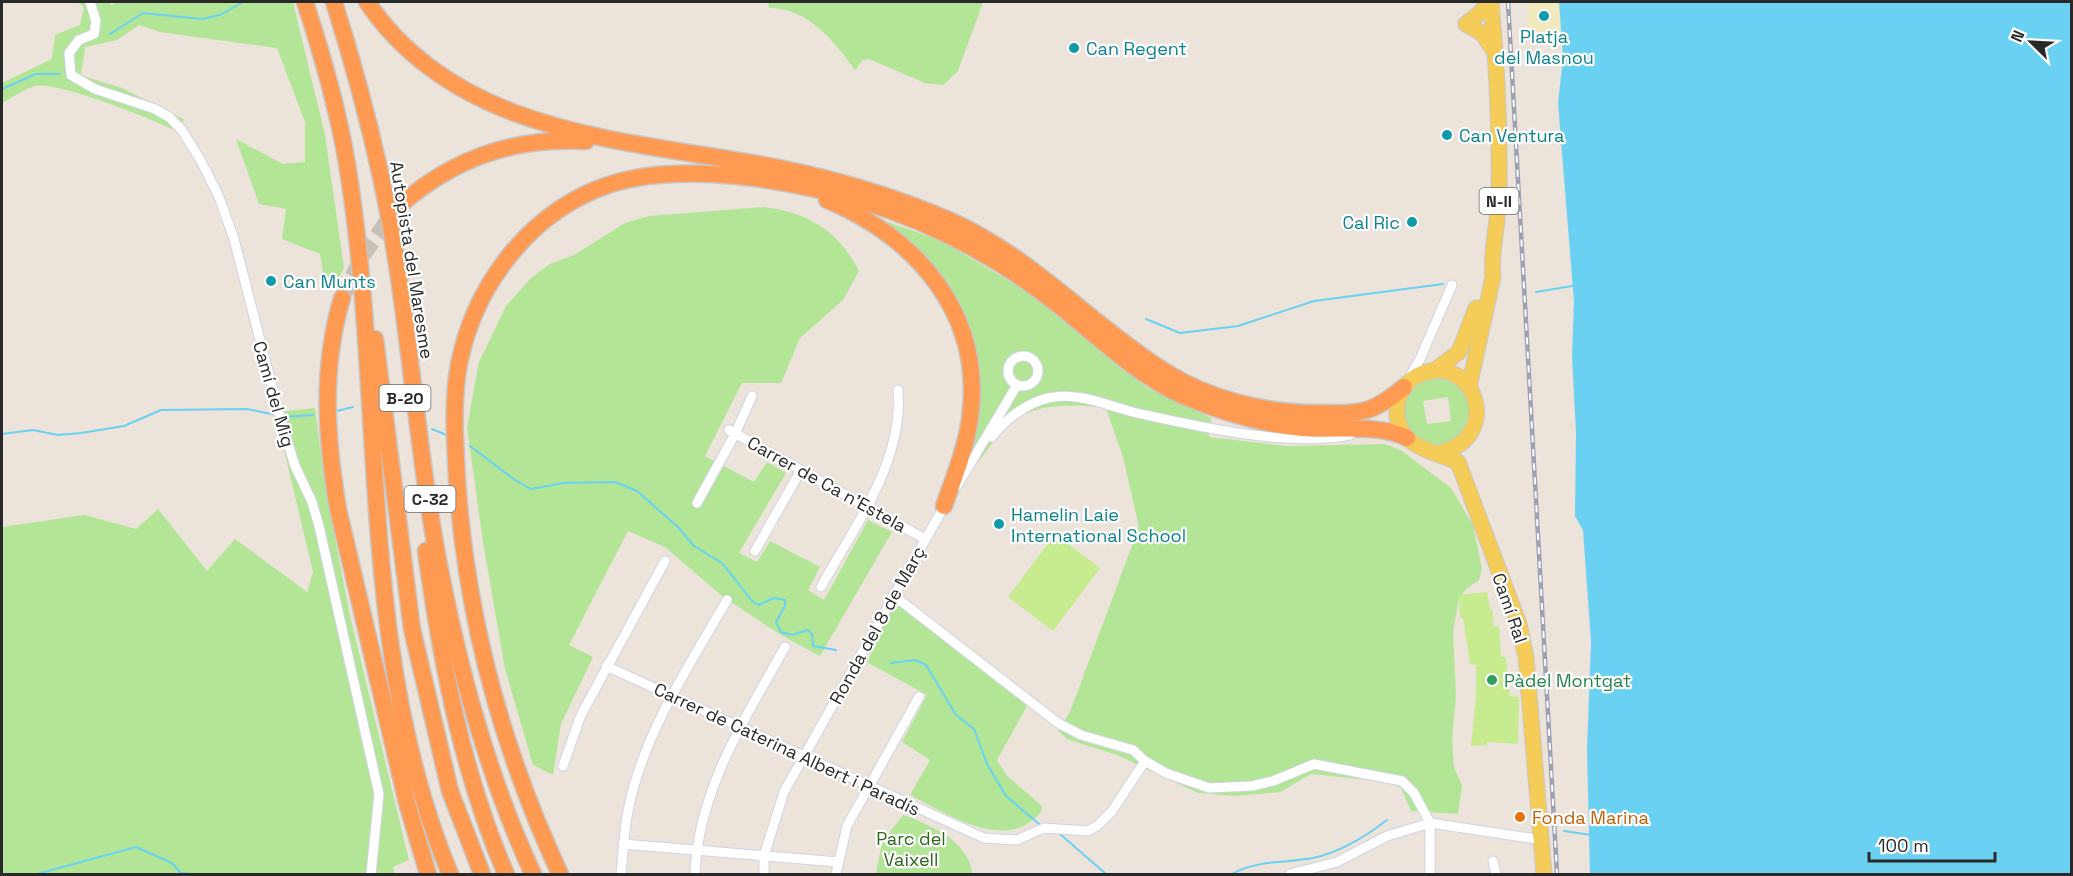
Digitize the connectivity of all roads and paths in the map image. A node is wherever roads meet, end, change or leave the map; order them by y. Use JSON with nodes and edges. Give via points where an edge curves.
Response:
{"nodes":[{"id":1,"x":90,"y":2,"type":"edge"},
{"id":2,"x":305,"y":2,"type":"edge"},
{"id":3,"x":334,"y":2,"type":"edge"},
{"id":4,"x":367,"y":2,"type":"edge"},
{"id":5,"x":1489,"y":2,"type":"edge"},
{"id":6,"x":1496,"y":54,"type":"junction"},
{"id":7,"x":368,"y":125,"type":"junction"},
{"id":8,"x":632,"y":143,"type":"junction"},
{"id":9,"x":793,"y":185,"type":"junction"},
{"id":10,"x":399,"y":206,"type":"tunnel mouth"},
{"id":11,"x":353,"y":210,"type":"junction"},
{"id":12,"x":1492,"y":267,"type":"junction"},
{"id":13,"x":1452,"y":285,"type":"dead end"},
{"id":14,"x":342,"y":298,"type":"tunnel mouth"},
{"id":15,"x":1425,"y":368,"type":"junction"},
{"id":16,"x":1017,"y":385,"type":"dead end"},
{"id":17,"x":1404,"y":387,"type":"junction"},
{"id":18,"x":1469,"y":387,"type":"junction"},
{"id":19,"x":898,"y":390,"type":"dead end"},
{"id":20,"x":752,"y":396,"type":"dead end"},
{"id":21,"x":1364,"y":430,"type":"junction"},
{"id":22,"x":732,"y":432,"type":"junction"},
{"id":23,"x":1407,"y":438,"type":"junction"},
{"id":24,"x":1462,"y":443,"type":"junction"},
{"id":25,"x":1438,"y":453,"type":"junction"},
{"id":26,"x":970,"y":465,"type":"junction"},
{"id":27,"x":801,"y":470,"type":"junction"},
{"id":28,"x":1469,"y":489,"type":"junction"},
{"id":29,"x":697,"y":503,"type":"dead end"},
{"id":30,"x":866,"y":506,"type":"junction"},
{"id":31,"x":944,"y":506,"type":"junction"},
{"id":32,"x":925,"y":539,"type":"junction"},
{"id":33,"x":755,"y":551,"type":"dead end"},
{"id":34,"x":665,"y":561,"type":"dead end"},
{"id":35,"x":821,"y":587,"type":"dead end"},
{"id":36,"x":892,"y":595,"type":"junction"},
{"id":37,"x":727,"y":600,"type":"dead end"},
{"id":38,"x":785,"y":648,"type":"dead end"},
{"id":39,"x":606,"y":666,"type":"junction"},
{"id":40,"x":672,"y":696,"type":"junction"},
{"id":41,"x":919,"y":697,"type":"dead end"},
{"id":42,"x":400,"y":708,"type":"junction"},
{"id":43,"x":741,"y":726,"type":"junction"},
{"id":44,"x":803,"y":756,"type":"junction"},
{"id":45,"x":1145,"y":761,"type":"junction"},
{"id":46,"x":563,"y":766,"type":"dead end"},
{"id":47,"x":868,"y":785,"type":"junction"},
{"id":48,"x":407,"y":803,"type":"junction"},
{"id":49,"x":1430,"y":823,"type":"junction"},
{"id":50,"x":1543,"y":840,"type":"junction"},
{"id":51,"x":623,"y":844,"type":"junction"},
{"id":52,"x":696,"y":850,"type":"junction"},
{"id":53,"x":764,"y":856,"type":"junction"},
{"id":54,"x":1493,"y":861,"type":"dead end"},
{"id":55,"x":838,"y":862,"type":"junction"},
{"id":56,"x":371,"y":874,"type":"edge"},
{"id":57,"x":428,"y":874,"type":"edge"},
{"id":58,"x":450,"y":874,"type":"edge"},
{"id":59,"x":482,"y":874,"type":"edge"},
{"id":60,"x":506,"y":874,"type":"edge"},
{"id":61,"x":533,"y":874,"type":"edge"},
{"id":62,"x":560,"y":874,"type":"edge"},
{"id":63,"x":621,"y":874,"type":"edge"},
{"id":64,"x":695,"y":874,"type":"edge"},
{"id":65,"x":764,"y":874,"type":"edge"},
{"id":66,"x":837,"y":874,"type":"edge"},
{"id":67,"x":1290,"y":874,"type":"edge"},
{"id":68,"x":1430,"y":874,"type":"edge"},
{"id":69,"x":1496,"y":874,"type":"edge"},
{"id":70,"x":1544,"y":874,"type":"edge"}],
"edges":[{"from":1,"to":56,"type":"street","name":"Camí del Mig","via":[[96,28],[94,34],[79,40],[69,52],[71,75],[95,89],[170,117],[202,163],[234,239],[279,414],[319,526],[361,705],[380,794]]},
{"from":2,"to":11,"type":"highway","via":[[336,112]]},
{"from":3,"to":7,"type":"highway","name":"Autopista del Maresme","number":"C-32"},
{"from":4,"to":8,"type":"highway","via":[[402,43],[473,96],[552,126]]},
{"from":5,"to":6,"type":"main road","number":"N-II"},
{"from":5,"to":6,"type":"main road","via":[[1466,24],[1482,33]]},
{"from":6,"to":12,"type":"main road","number":"N-II","via":[[1499,222]]},
{"from":7,"to":60,"type":"highway","number":"B-20","via":[[434,604],[454,711],[484,816]]},
{"from":7,"to":61,"type":"highway","name":"Autopista del Maresme","number":"C-32","via":[[391,235],[442,584],[471,705],[498,788]]},
{"from":8,"to":10,"type":"highway","via":[[541,141],[497,149],[448,169]]},
{"from":8,"to":17,"type":"highway","via":[[813,175],[895,198],[935,214],[1013,255],[1166,372],[1215,394],[1275,409],[1349,414],[1380,406]]},
{"from":9,"to":21,"type":"highway","via":[[898,213],[967,243],[1027,280],[1122,357],[1178,393],[1252,420],[1302,428]]},
{"from":9,"to":31,"type":"highway","via":[[861,216],[902,244],[927,269],[956,317],[970,363],[971,407],[967,434]]},
{"from":9,"to":62,"type":"highway","via":[[712,175],[666,176],[611,184],[578,198],[527,235],[507,257],[482,296],[469,327],[457,379],[455,427],[467,580],[507,744]]},
{"from":11,"to":42,"type":"highway","via":[[381,578]]},
{"from":11,"to":59,"type":"highway","number":"B-20","via":[[375,338],[412,629],[450,791]]},
{"from":12,"to":15,"type":"main road","number":"N-II","via":[[1486,274],[1459,352]]},
{"from":12,"to":18,"type":"main road","number":"N-II"},
{"from":13,"to":15,"type":"street"},
{"from":14,"to":48,"type":"highway","via":[[332,331],[327,370],[331,468]]},
{"from":15,"to":17,"type":"main road","number":"N-II"},
{"from":15,"to":18,"type":"main road","via":[[1453,374]]},
{"from":16,"to":26,"type":"street","name":"Ronda del 8 de Març"},
{"from":17,"to":23,"type":"main road","via":[[1396,412]]},
{"from":18,"to":24,"type":"main road","number":"N-II","via":[[1476,401],[1477,416]]},
{"from":19,"to":30,"type":"street","via":[[897,432],[890,459]]},
{"from":20,"to":22,"type":"street"},
{"from":21,"to":23,"type":"highway","via":[[1387,430]]},
{"from":21,"to":26,"type":"street","via":[[1338,437],[1264,436],[1134,412],[1096,400],[1047,398],[1023,409],[1000,427]]},
{"from":22,"to":27,"type":"street","name":"Carrer de Ca n'Estela"},
{"from":22,"to":29,"type":"street"},
{"from":23,"to":25,"type":"main road"},
{"from":24,"to":25,"type":"main road"},
{"from":24,"to":28,"type":"main road"},
{"from":25,"to":28,"type":"main road","via":[[1458,462]]},
{"from":26,"to":31,"type":"street","name":"Ronda del 8 de Març"},
{"from":27,"to":30,"type":"street","name":"Carrer de Ca n'Estela"},
{"from":27,"to":33,"type":"street"},
{"from":28,"to":50,"type":"main road","name":"Camí Ral","via":[[1519,624],[1526,658]]},
{"from":30,"to":32,"type":"street","name":"Carrer de Ca n'Estela"},
{"from":30,"to":35,"type":"street"},
{"from":31,"to":32,"type":"street","name":"Ronda del 8 de Març"},
{"from":32,"to":36,"type":"street","name":"Ronda del 8 de Març"},
{"from":34,"to":39,"type":"street"},
{"from":36,"to":44,"type":"street","name":"Ronda del 8 de Març"},
{"from":36,"to":45,"type":"street","via":[[1059,723],[1080,735],[1133,750]]},
{"from":37,"to":40,"type":"street"},
{"from":38,"to":43,"type":"street"},
{"from":39,"to":40,"type":"street","name":"Carrer de Caterina Albert i Paradís"},
{"from":39,"to":46,"type":"street","via":[[581,715]]},
{"from":40,"to":43,"type":"street","name":"Carrer de Caterina Albert i Paradís"},
{"from":40,"to":51,"type":"street","via":[[639,773]]},
{"from":41,"to":47,"type":"street"},
{"from":42,"to":48,"type":"highway"},
{"from":42,"to":58,"type":"highway","via":[[422,797]]},
{"from":43,"to":44,"type":"street","name":"Carrer de Caterina Albert i Paradís"},
{"from":43,"to":52,"type":"street","via":[[716,777]]},
{"from":44,"to":47,"type":"street","name":"Carrer de Caterina Albert i Paradís"},
{"from":44,"to":53,"type":"street","name":"Ronda del 8 de Març","via":[[784,792]]},
{"from":45,"to":47,"type":"street","name":"Carrer de Caterina Albert i Paradís","via":[[1112,811],[1097,826],[1081,831],[1044,828],[1017,840],[977,836]]},
{"from":45,"to":49,"type":"street","via":[[1209,788],[1252,786],[1314,764],[1394,778],[1411,788]]},
{"from":47,"to":55,"type":"street","via":[[847,826]]},
{"from":48,"to":57,"type":"highway"},
{"from":49,"to":50,"type":"street"},
{"from":49,"to":67,"type":"street","via":[[1387,836],[1336,862]]},
{"from":49,"to":68,"type":"street"},
{"from":50,"to":70,"type":"main road","name":"Camí Ral"},
{"from":51,"to":52,"type":"street"},
{"from":51,"to":63,"type":"street"},
{"from":52,"to":53,"type":"street"},
{"from":52,"to":64,"type":"street"},
{"from":53,"to":55,"type":"street"},
{"from":53,"to":65,"type":"street","name":"Ronda del 8 de Març"},
{"from":54,"to":69,"type":"street"},
{"from":55,"to":66,"type":"street"}]}
